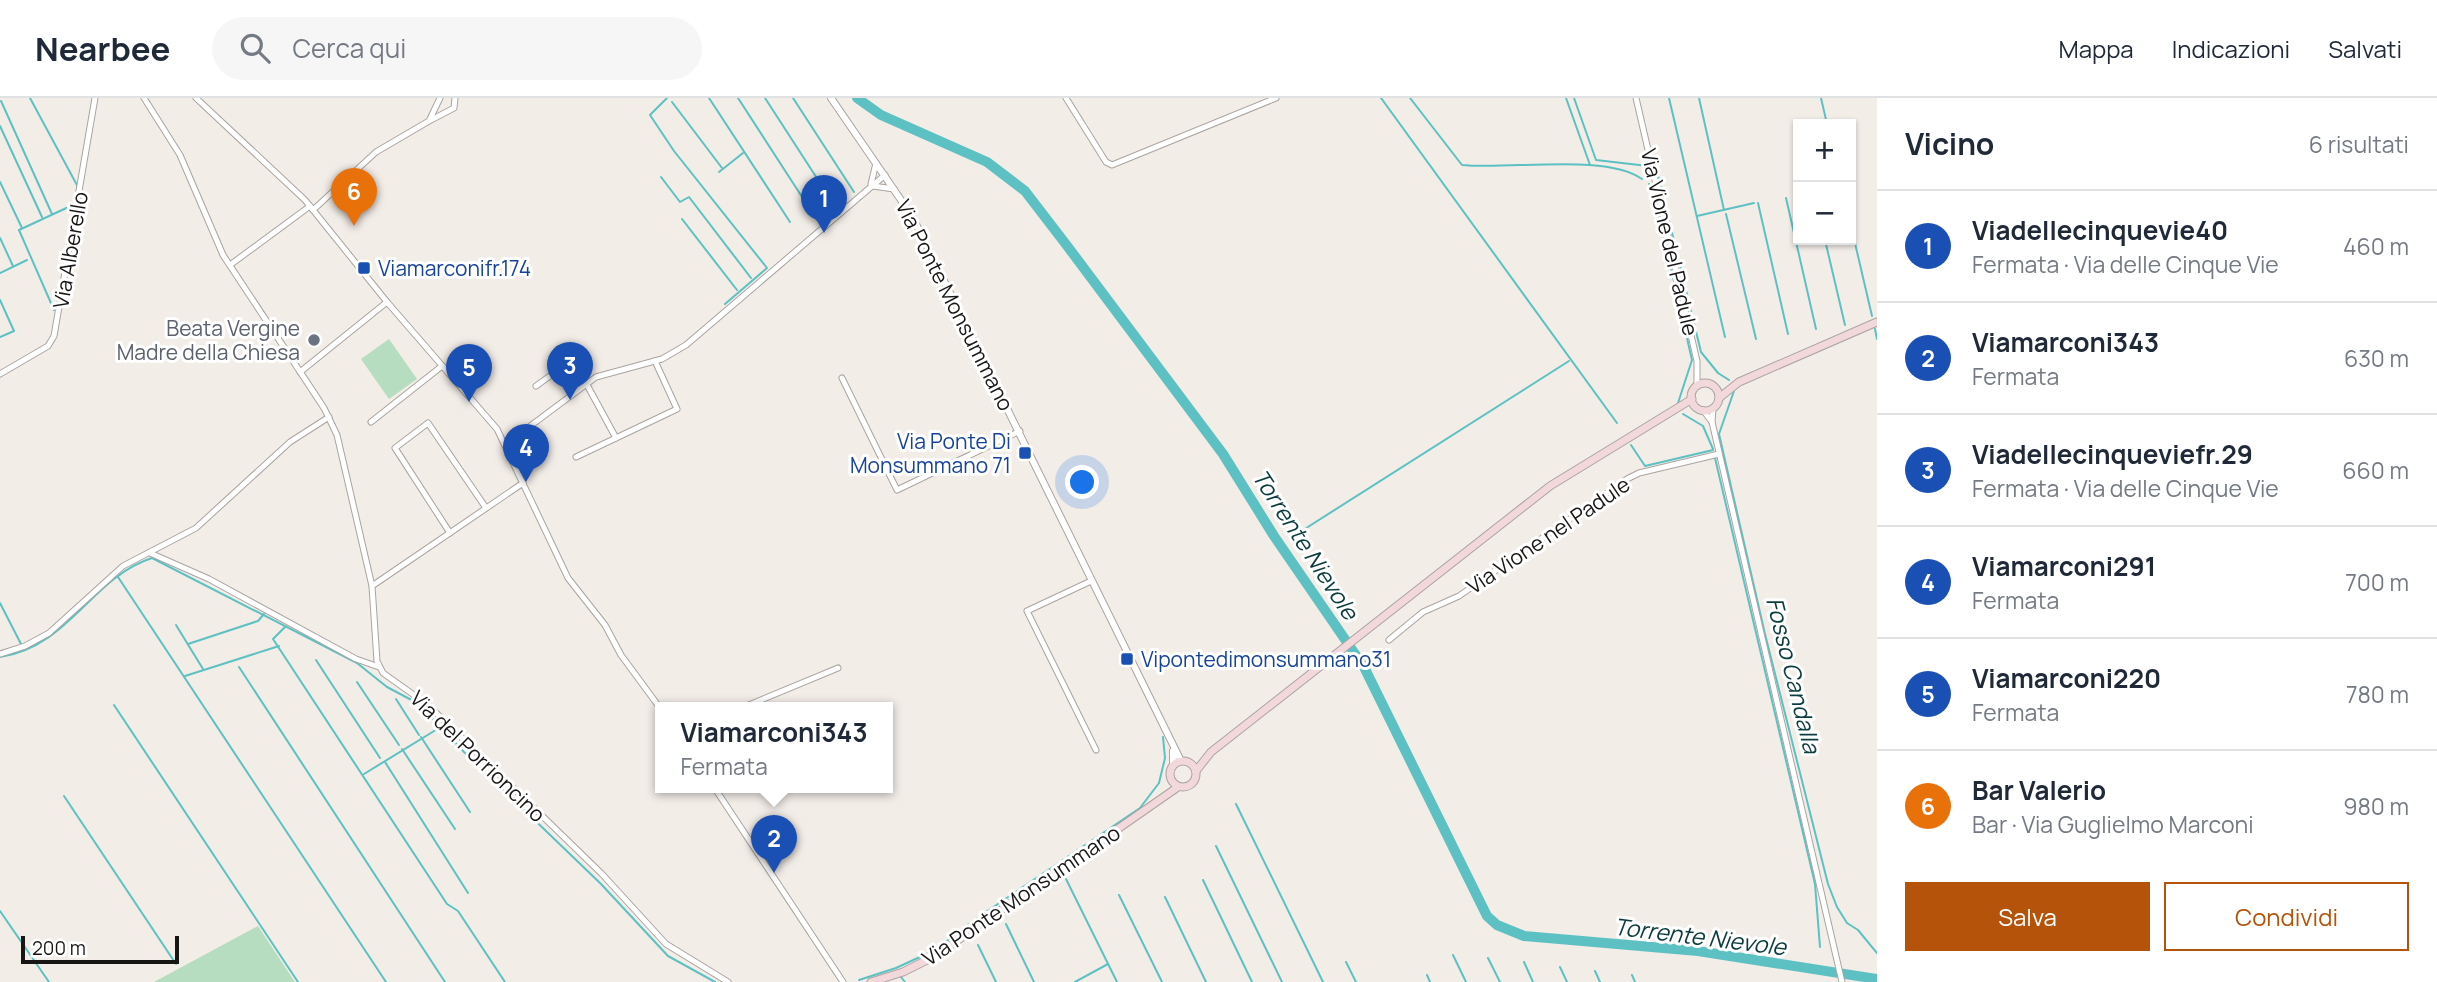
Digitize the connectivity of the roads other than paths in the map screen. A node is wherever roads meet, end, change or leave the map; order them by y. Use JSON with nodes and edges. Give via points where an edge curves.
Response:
{"nodes":[{"id":1,"x":95,"y":98,"type":"edge"},
{"id":2,"x":144,"y":98,"type":"edge"},
{"id":3,"x":196,"y":98,"type":"edge"},
{"id":4,"x":440,"y":98,"type":"edge"},
{"id":5,"x":455,"y":98,"type":"edge"},
{"id":6,"x":831,"y":98,"type":"edge"},
{"id":7,"x":1066,"y":98,"type":"edge"},
{"id":8,"x":1276,"y":98,"type":"edge"},
{"id":9,"x":1636,"y":98,"type":"edge"},
{"id":10,"x":429,"y":121,"type":"junction"},
{"id":11,"x":876,"y":162,"type":"junction"},
{"id":12,"x":885,"y":175,"type":"junction"},
{"id":13,"x":870,"y":187,"type":"junction"},
{"id":14,"x":895,"y":189,"type":"junction"},
{"id":15,"x":312,"y":208,"type":"junction"},
{"id":16,"x":230,"y":265,"type":"junction"},
{"id":17,"x":387,"y":302,"type":"junction"},
{"id":18,"x":1877,"y":322,"type":"edge"},
{"id":19,"x":558,"y":349,"type":"dead end"},
{"id":20,"x":655,"y":361,"type":"junction"},
{"id":21,"x":568,"y":363,"type":"junction"},
{"id":22,"x":442,"y":366,"type":"junction"},
{"id":23,"x":300,"y":372,"type":"junction"},
{"id":24,"x":0,"y":374,"type":"edge"},
{"id":25,"x":842,"y":377,"type":"dead end"},
{"id":26,"x":1739,"y":382,"type":"junction"},
{"id":27,"x":585,"y":384,"type":"junction"},
{"id":28,"x":536,"y":386,"type":"dead end"},
{"id":29,"x":1697,"y":386,"type":"junction"},
{"id":30,"x":1714,"y":386,"type":"junction"},
{"id":31,"x":1719,"y":398,"type":"junction"},
{"id":32,"x":1692,"y":399,"type":"junction"},
{"id":33,"x":1700,"y":408,"type":"junction"},
{"id":34,"x":1713,"y":408,"type":"junction"},
{"id":35,"x":1669,"y":415,"type":"junction"},
{"id":36,"x":329,"y":417,"type":"junction"},
{"id":37,"x":371,"y":422,"type":"dead end"},
{"id":38,"x":1712,"y":422,"type":"junction"},
{"id":39,"x":1020,"y":432,"type":"junction"},
{"id":40,"x":616,"y":438,"type":"junction"},
{"id":41,"x":506,"y":444,"type":"junction"},
{"id":42,"x":1719,"y":454,"type":"junction"},
{"id":43,"x":576,"y":457,"type":"dead end"},
{"id":44,"x":523,"y":483,"type":"junction"},
{"id":45,"x":486,"y":508,"type":"junction"},
{"id":46,"x":450,"y":533,"type":"junction"},
{"id":47,"x":150,"y":552,"type":"junction"},
{"id":48,"x":1091,"y":581,"type":"junction"},
{"id":49,"x":372,"y":586,"type":"junction"},
{"id":50,"x":1389,"y":640,"type":"dead end"},
{"id":51,"x":0,"y":654,"type":"edge"},
{"id":52,"x":379,"y":667,"type":"junction"},
{"id":53,"x":838,"y":668,"type":"dead end"},
{"id":54,"x":656,"y":702,"type":"edge"},
{"id":55,"x":756,"y":702,"type":"edge"},
{"id":56,"x":1173,"y":749,"type":"junction"},
{"id":57,"x":1096,"y":750,"type":"dead end"},
{"id":58,"x":1211,"y":752,"type":"junction"},
{"id":59,"x":1185,"y":762,"type":"junction"},
{"id":60,"x":1173,"y":765,"type":"junction"},
{"id":61,"x":1196,"y":771,"type":"junction"},
{"id":62,"x":1170,"y":781,"type":"junction"},
{"id":63,"x":1178,"y":787,"type":"junction"},
{"id":64,"x":718,"y":793,"type":"edge"},
{"id":65,"x":1163,"y":794,"type":"junction"},
{"id":66,"x":1842,"y":981,"type":"edge"},
{"id":67,"x":728,"y":982,"type":"edge"},
{"id":68,"x":843,"y":982,"type":"edge"},
{"id":69,"x":871,"y":982,"type":"edge"}],
"edges":[{"from":1,"to":24,"type":"street","name":"Via Alberello","via":[[54,336],[48,346]]},
{"from":2,"to":16,"type":"street","via":[[180,155],[212,234]]},
{"from":3,"to":15,"type":"street"},
{"from":4,"to":10,"type":"street"},
{"from":5,"to":10,"type":"street","via":[[454,108]]},
{"from":6,"to":11,"type":"street","name":"Via Ponte Monsummano"},
{"from":7,"to":8,"type":"street","via":[[1110,164]]},
{"from":9,"to":29,"type":"street","name":"Via Vione del Padule","via":[[1697,361]]},
{"from":10,"to":15,"type":"street","via":[[376,152]]},
{"from":11,"to":12,"type":"street","name":"Via Ponte Monsummano"},
{"from":11,"to":13,"type":"street"},
{"from":12,"to":13,"type":"street"},
{"from":12,"to":14,"type":"street","name":"Via Ponte Monsummano"},
{"from":13,"to":14,"type":"street"},
{"from":13,"to":20,"type":"street","via":[[699,334]]},
{"from":14,"to":39,"type":"street","name":"Via Ponte Monsummano"},
{"from":15,"to":16,"type":"street"},
{"from":15,"to":17,"type":"street"},
{"from":16,"to":23,"type":"street"},
{"from":17,"to":22,"type":"street"},
{"from":17,"to":23,"type":"street"},
{"from":18,"to":26,"type":"main road"},
{"from":19,"to":21,"type":"street"},
{"from":20,"to":27,"type":"street"},
{"from":20,"to":40,"type":"street","via":[[677,409]]},
{"from":21,"to":27,"type":"street"},
{"from":21,"to":28,"type":"street"},
{"from":22,"to":37,"type":"street"},
{"from":22,"to":41,"type":"street"},
{"from":23,"to":36,"type":"street"},
{"from":25,"to":39,"type":"street","via":[[897,490]]},
{"from":26,"to":30,"type":"main road"},
{"from":26,"to":31,"type":"main road"},
{"from":27,"to":40,"type":"street"},
{"from":27,"to":41,"type":"street"},
{"from":29,"to":30,"type":"main road"},
{"from":29,"to":32,"type":"main road"},
{"from":30,"to":31,"type":"main road"},
{"from":31,"to":34,"type":"main road"},
{"from":32,"to":33,"type":"main road"},
{"from":32,"to":35,"type":"main road"},
{"from":33,"to":34,"type":"main road"},
{"from":33,"to":35,"type":"main road"},
{"from":33,"to":38,"type":"street"},
{"from":34,"to":38,"type":"street"},
{"from":35,"to":58,"type":"main road","via":[[1550,486]]},
{"from":36,"to":47,"type":"street","via":[[290,442],[196,528]]},
{"from":36,"to":49,"type":"street","via":[[340,444]]},
{"from":38,"to":42,"type":"street"},
{"from":39,"to":48,"type":"street","name":"Via Ponte Monsummano"},
{"from":40,"to":43,"type":"street"},
{"from":41,"to":44,"type":"street"},
{"from":42,"to":50,"type":"street","name":"Via Vione nel Padule","via":[[1627,479],[1459,596],[1423,612]]},
{"from":42,"to":66,"type":"street"},
{"from":44,"to":45,"type":"street"},
{"from":44,"to":54,"type":"street","via":[[568,578]]},
{"from":45,"to":46,"type":"street"},
{"from":45,"to":46,"type":"street","via":[[428,423],[395,448]]},
{"from":46,"to":49,"type":"street"},
{"from":47,"to":51,"type":"street","via":[[114,573],[49,633]]},
{"from":47,"to":52,"type":"street","name":"Via del Porrioncino"},
{"from":48,"to":56,"type":"street","name":"Via Ponte Monsummano"},
{"from":48,"to":57,"type":"street","via":[[1027,611]]},
{"from":49,"to":52,"type":"street"},
{"from":52,"to":67,"type":"street","name":"Via del Porrioncino","via":[[428,705],[609,881],[666,944]]},
{"from":53,"to":55,"type":"street"},
{"from":56,"to":59,"type":"street","name":"Via Ponte Monsummano"},
{"from":56,"to":60,"type":"street"},
{"from":58,"to":59,"type":"main road"},
{"from":58,"to":61,"type":"main road"},
{"from":59,"to":60,"type":"main road"},
{"from":59,"to":61,"type":"main road"},
{"from":60,"to":62,"type":"main road"},
{"from":61,"to":63,"type":"main road","via":[[1192,784]]},
{"from":62,"to":63,"type":"main road"},
{"from":62,"to":65,"type":"main road"},
{"from":63,"to":65,"type":"main road"},
{"from":64,"to":68,"type":"street"},
{"from":65,"to":69,"type":"main road","name":"Via Ponte Monsummano","via":[[1125,826],[935,956]]}]}
